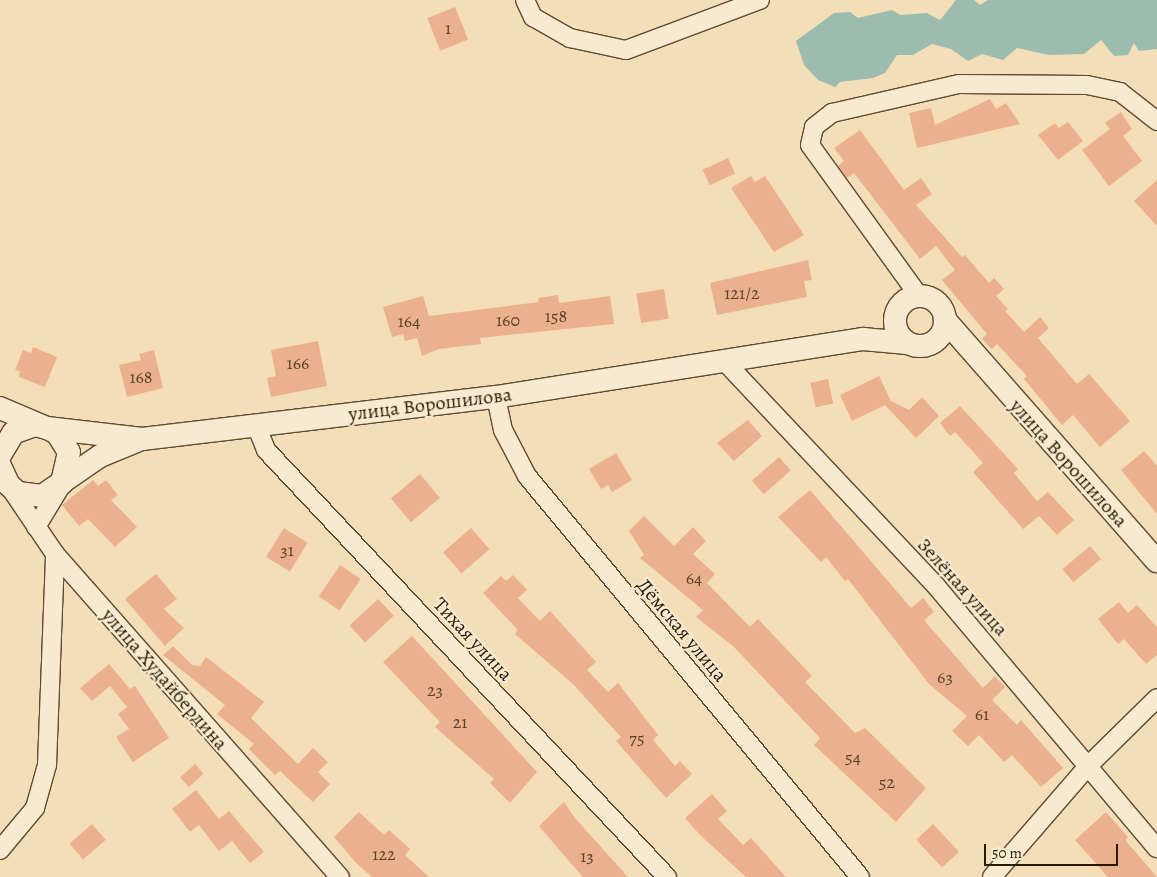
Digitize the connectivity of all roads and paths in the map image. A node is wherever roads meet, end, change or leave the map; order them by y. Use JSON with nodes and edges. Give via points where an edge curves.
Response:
{"nodes":[{"id":1,"x":525,"y":0,"type":"edge"},
{"id":2,"x":760,"y":0,"type":"edge"},
{"id":3,"x":1157,"y":121,"type":"edge"},
{"id":4,"x":919,"y":296,"type":"junction"},
{"id":5,"x":896,"y":313,"type":"junction"},
{"id":6,"x":945,"y":320,"type":"junction"},
{"id":7,"x":863,"y":339,"type":"junction"},
{"id":8,"x":907,"y":343,"type":"junction"},
{"id":9,"x":931,"y":344,"type":"junction"},
{"id":10,"x":726,"y":362,"type":"junction"},
{"id":11,"x":982,"y":365,"type":"junction"},
{"id":12,"x":496,"y":397,"type":"junction"},
{"id":13,"x":0,"y":408,"type":"edge"},
{"id":14,"x":256,"y":425,"type":"junction"},
{"id":15,"x":47,"y":428,"type":"junction"},
{"id":16,"x":142,"y":438,"type":"junction"},
{"id":17,"x":0,"y":455,"type":"edge"},
{"id":18,"x":3,"y":475,"type":"edge"},
{"id":19,"x":62,"y":483,"type":"junction"},
{"id":20,"x":36,"y":527,"type":"junction"},
{"id":21,"x":54,"y":554,"type":"junction"},
{"id":22,"x":1157,"y":561,"type":"edge"},
{"id":23,"x":1157,"y":698,"type":"edge"},
{"id":24,"x":1089,"y":764,"type":"junction"},
{"id":25,"x":1157,"y":848,"type":"edge"},
{"id":26,"x":0,"y":850,"type":"edge"},
{"id":27,"x":340,"y":877,"type":"edge"},
{"id":28,"x":667,"y":877,"type":"edge"},
{"id":29,"x":860,"y":877,"type":"edge"},
{"id":30,"x":992,"y":877,"type":"edge"}],
"edges":[{"from":1,"to":2,"type":"street","via":[[533,17],[570,38],[626,50]]},
{"from":3,"to":4,"type":"street","via":[[1120,92],[1087,85],[959,84],[832,113],[814,127],[810,145]]},
{"from":4,"to":5,"type":"street","via":[[905,301]]},
{"from":4,"to":6,"type":"street","via":[[937,303]]},
{"from":5,"to":7,"type":"street","name":"улица Ворошилова"},
{"from":5,"to":8,"type":"street","via":[[898,332]]},
{"from":6,"to":9,"type":"street","via":[[942,334]]},
{"from":6,"to":11,"type":"street","name":"улица Ворошилова"},
{"from":7,"to":8,"type":"street","name":"улица Ворошилова"},
{"from":7,"to":10,"type":"street","name":"улица Ворошилова"},
{"from":8,"to":9,"type":"street"},
{"from":9,"to":11,"type":"street","name":"улица Ворошилова"},
{"from":10,"to":12,"type":"street","name":"улица Ворошилова"},
{"from":10,"to":24,"type":"street","name":"Зелёная улица","via":[[936,586]]},
{"from":11,"to":22,"type":"street","name":"улица Ворошилова"},
{"from":12,"to":14,"type":"street","name":"улица Ворошилова"},
{"from":12,"to":29,"type":"street","name":"Дёмская улица","via":[[503,430],[527,476]]},
{"from":13,"to":15,"type":"street","name":"улица Ворошилова"},
{"from":14,"to":16,"type":"street","name":"улица Ворошилова"},
{"from":14,"to":28,"type":"street","name":"Тихая улица","via":[[266,450]]},
{"from":15,"to":16,"type":"street","name":"улица Ворошилова"},
{"from":15,"to":17,"type":"street","via":[[30,426],[13,433]]},
{"from":15,"to":19,"type":"street","via":[[61,437],[69,452],[68,474]]},
{"from":16,"to":19,"type":"street","via":[[100,456]]},
{"from":18,"to":19,"type":"street","via":[[18,493],[42,496]]},
{"from":18,"to":20,"type":"street","name":"улица Худайбердина"},
{"from":19,"to":20,"type":"street"},
{"from":20,"to":21,"type":"street","name":"улица Худайбердина"},
{"from":21,"to":26,"type":"street","via":[[47,765],[35,808]]},
{"from":21,"to":27,"type":"street","name":"улица Худайбердина"},
{"from":23,"to":24,"type":"street"},
{"from":24,"to":25,"type":"street","name":"Зелёная улица"},
{"from":24,"to":30,"type":"street"}]}
